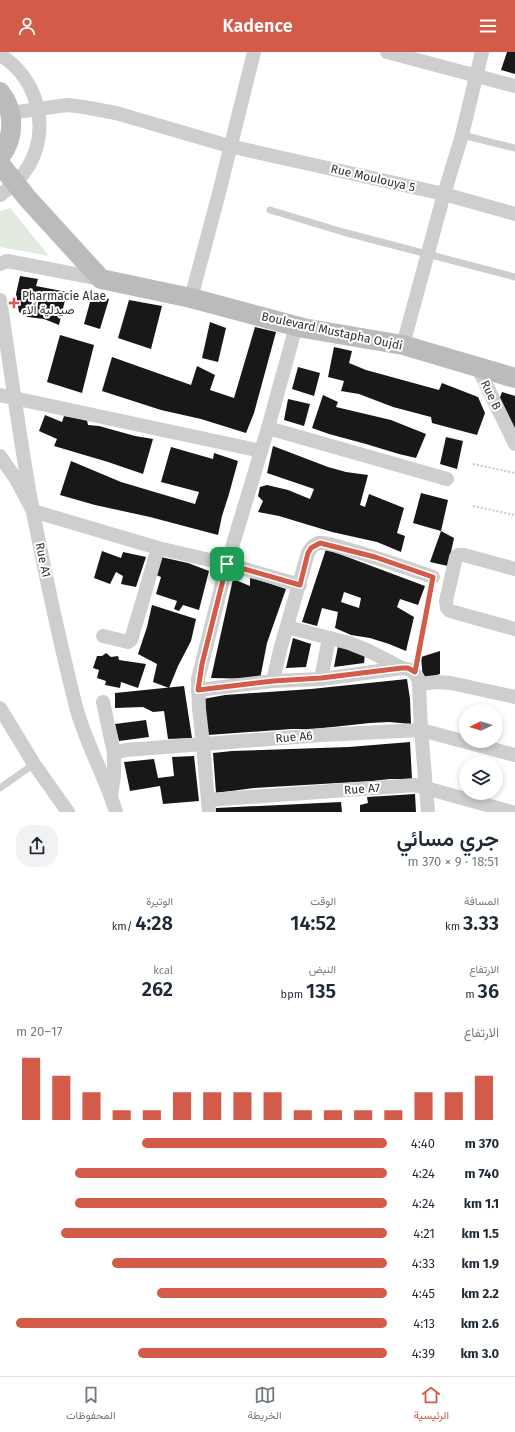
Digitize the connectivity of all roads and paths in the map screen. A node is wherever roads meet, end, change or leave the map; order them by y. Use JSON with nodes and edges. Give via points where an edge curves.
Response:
{"nodes":[{"id":1,"x":254,"y":52,"type":"edge"},
{"id":2,"x":388,"y":52,"type":"edge"},
{"id":3,"x":482,"y":52,"type":"edge"},
{"id":4,"x":0,"y":55,"type":"edge"},
{"id":5,"x":477,"y":75,"type":"junction"},
{"id":6,"x":515,"y":86,"type":"edge"},
{"id":7,"x":0,"y":92,"type":"edge"},
{"id":8,"x":38,"y":109,"type":"junction"},
{"id":9,"x":10,"y":112,"type":"junction"},
{"id":10,"x":462,"y":135,"type":"junction"},
{"id":11,"x":229,"y":146,"type":"junction"},
{"id":12,"x":515,"y":148,"type":"edge"},
{"id":13,"x":0,"y":156,"type":"edge"},
{"id":14,"x":0,"y":164,"type":"edge"},
{"id":15,"x":8,"y":189,"type":"edge"},
{"id":16,"x":444,"y":194,"type":"junction"},
{"id":17,"x":270,"y":210,"type":"dead end"},
{"id":18,"x":515,"y":214,"type":"edge"},
{"id":19,"x":428,"y":253,"type":"junction"},
{"id":20,"x":3,"y":263,"type":"edge"},
{"id":21,"x":515,"y":277,"type":"edge"},
{"id":22,"x":101,"y":279,"type":"junction"},
{"id":23,"x":191,"y":298,"type":"junction"},
{"id":24,"x":0,"y":300,"type":"edge"},
{"id":25,"x":296,"y":326,"type":"junction"},
{"id":26,"x":402,"y":345,"type":"junction"},
{"id":27,"x":478,"y":368,"type":"junction"},
{"id":28,"x":515,"y":378,"type":"edge"},
{"id":29,"x":0,"y":396,"type":"edge"},
{"id":30,"x":15,"y":398,"type":"junction"},
{"id":31,"x":268,"y":428,"type":"junction"},
{"id":32,"x":515,"y":444,"type":"edge"},
{"id":33,"x":261,"y":451,"type":"junction"},
{"id":34,"x":0,"y":456,"type":"edge"},
{"id":35,"x":473,"y":464,"type":"dead end"},
{"id":36,"x":515,"y":473,"type":"edge"},
{"id":37,"x":447,"y":480,"type":"dead end"},
{"id":38,"x":473,"y":506,"type":"dead end"},
{"id":39,"x":33,"y":511,"type":"junction"},
{"id":40,"x":515,"y":515,"type":"edge"},
{"id":41,"x":158,"y":548,"type":"junction"},
{"id":42,"x":227,"y":564,"type":"junction"},
{"id":43,"x":515,"y":569,"type":"edge"},
{"id":44,"x":433,"y":577,"type":"joint"},
{"id":45,"x":300,"y":585,"type":"junction"},
{"id":46,"x":287,"y":626,"type":"junction"},
{"id":47,"x":515,"y":628,"type":"edge"},
{"id":48,"x":103,"y":636,"type":"dead end"},
{"id":49,"x":329,"y":638,"type":"junction"},
{"id":50,"x":412,"y":675,"type":"junction"},
{"id":51,"x":321,"y":678,"type":"junction"},
{"id":52,"x":273,"y":681,"type":"junction"},
{"id":53,"x":198,"y":690,"type":"junction"},
{"id":54,"x":515,"y":697,"type":"edge"},
{"id":55,"x":103,"y":702,"type":"dead end"},
{"id":56,"x":3,"y":717,"type":"edge"},
{"id":57,"x":421,"y":730,"type":"junction"},
{"id":58,"x":203,"y":744,"type":"junction"},
{"id":59,"x":114,"y":753,"type":"junction"},
{"id":60,"x":515,"y":755,"type":"edge"},
{"id":61,"x":34,"y":764,"type":"junction"},
{"id":62,"x":0,"y":788,"type":"edge"},
{"id":63,"x":426,"y":788,"type":"junction"},
{"id":64,"x":111,"y":796,"type":"junction"},
{"id":65,"x":208,"y":806,"type":"edge"},
{"id":66,"x":67,"y":812,"type":"edge"},
{"id":67,"x":116,"y":812,"type":"edge"},
{"id":68,"x":428,"y":812,"type":"edge"},
{"id":69,"x":512,"y":812,"type":"edge"}],
"edges":[{"from":1,"to":11,"type":"street"},
{"from":2,"to":5,"type":"street"},
{"from":3,"to":5,"type":"street"},
{"from":4,"to":8,"type":"street","via":[[14,64],[27,80]]},
{"from":5,"to":6,"type":"street"},
{"from":5,"to":10,"type":"street"},
{"from":7,"to":9,"type":"main road"},
{"from":8,"to":9,"type":"street","name":"Rue Moulouya 5"},
{"from":8,"to":11,"type":"street","name":"Rue Moulouya 5","via":[[67,106],[116,113]]},
{"from":8,"to":15,"type":"street","via":[[40,129],[36,149],[28,168]]},
{"from":9,"to":13,"type":"main road","via":[[11,133]]},
{"from":10,"to":12,"type":"lane"},
{"from":10,"to":16,"type":"street"},
{"from":11,"to":16,"type":"street","name":"Rue Moulouya 5"},
{"from":11,"to":23,"type":"street"},
{"from":14,"to":15,"type":"main road"},
{"from":15,"to":22,"type":"main road"},
{"from":16,"to":18,"type":"street","name":"Rue Moulouya 5"},
{"from":16,"to":19,"type":"street"},
{"from":17,"to":19,"type":"lane","via":[[343,232]]},
{"from":19,"to":21,"type":"lane"},
{"from":19,"to":26,"type":"street"},
{"from":20,"to":22,"type":"street","name":"Boulevard Mustapha Oujdi"},
{"from":22,"to":23,"type":"main road","name":"Boulevard Mustapha Oujdi"},
{"from":23,"to":25,"type":"main road","name":"Boulevard Mustapha Oujdi"},
{"from":24,"to":30,"type":"street","name":"Rue A1"},
{"from":25,"to":26,"type":"main road","name":"Boulevard Mustapha Oujdi"},
{"from":25,"to":31,"type":"street"},
{"from":26,"to":27,"type":"main road","name":"Boulevard Mustapha Oujdi"},
{"from":27,"to":28,"type":"main road","name":"Boulevard Mustapha Oujdi"},
{"from":27,"to":32,"type":"street","name":"Rue B"},
{"from":29,"to":30,"type":"street"},
{"from":30,"to":33,"type":"street"},
{"from":30,"to":39,"type":"street","name":"Rue A1"},
{"from":31,"to":33,"type":"street"},
{"from":31,"to":37,"type":"street"},
{"from":33,"to":42,"type":"street"},
{"from":34,"to":39,"type":"street"},
{"from":35,"to":36,"type":"path"},
{"from":38,"to":40,"type":"path"},
{"from":39,"to":41,"type":"street"},
{"from":39,"to":64,"type":"street","name":"Rue A1","via":[[77,709],[83,730]]},
{"from":41,"to":42,"type":"street"},
{"from":41,"to":48,"type":"street","via":[[131,640],[128,642]]},
{"from":42,"to":45,"type":"street"},
{"from":42,"to":53,"type":"street"},
{"from":43,"to":47,"type":"street","via":[[458,555],[446,601],[450,611]]},
{"from":44,"to":45,"type":"street","via":[[375,557],[320,543],[308,553]]},
{"from":44,"to":50,"type":"path"},
{"from":45,"to":46,"type":"street"},
{"from":46,"to":49,"type":"street"},
{"from":46,"to":52,"type":"street"},
{"from":49,"to":50,"type":"street","via":[[369,651]]},
{"from":49,"to":51,"type":"street"},
{"from":50,"to":51,"type":"street"},
{"from":50,"to":54,"type":"street"},
{"from":50,"to":57,"type":"street"},
{"from":51,"to":52,"type":"street"},
{"from":52,"to":53,"type":"street"},
{"from":53,"to":58,"type":"street"},
{"from":55,"to":59,"type":"street"},
{"from":56,"to":61,"type":"street"},
{"from":57,"to":58,"type":"street","name":"Rue A6"},
{"from":57,"to":60,"type":"street","name":"Rue A6"},
{"from":57,"to":63,"type":"street"},
{"from":58,"to":59,"type":"street","name":"Rue A6"},
{"from":58,"to":65,"type":"street"},
{"from":59,"to":64,"type":"street"},
{"from":61,"to":62,"type":"lane"},
{"from":61,"to":66,"type":"street"},
{"from":63,"to":65,"type":"street","name":"Rue A7","via":[[409,785]]},
{"from":63,"to":68,"type":"street"},
{"from":63,"to":69,"type":"street","name":"Rue A7"},
{"from":64,"to":67,"type":"street","name":"Rue A1"}]}
